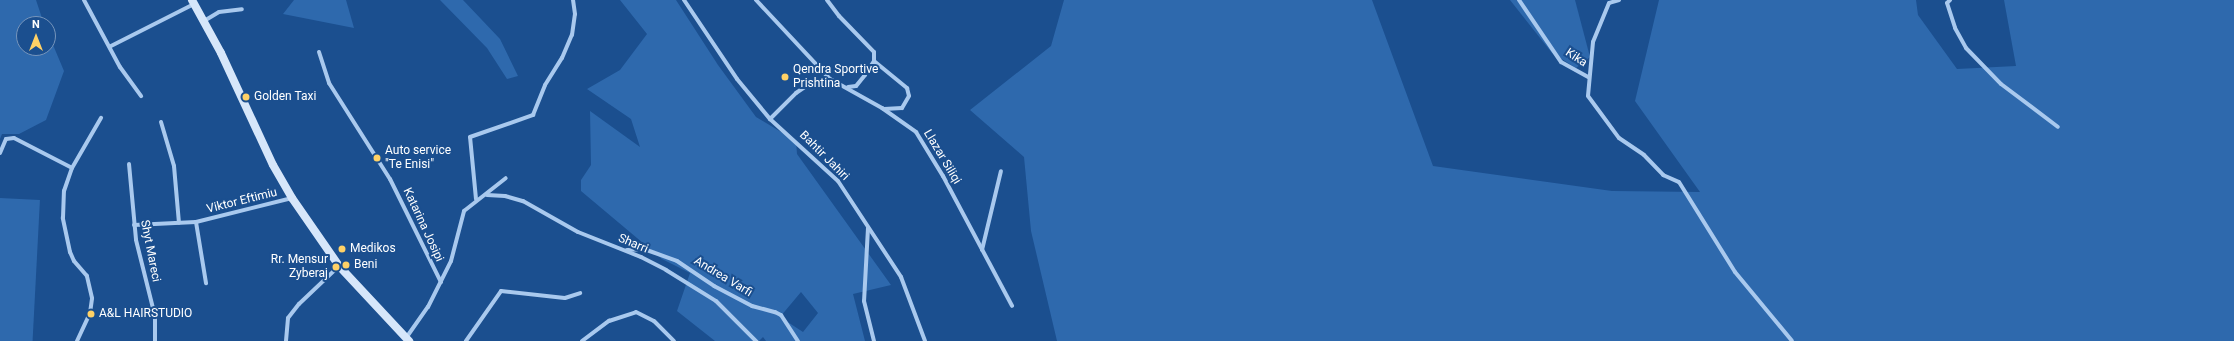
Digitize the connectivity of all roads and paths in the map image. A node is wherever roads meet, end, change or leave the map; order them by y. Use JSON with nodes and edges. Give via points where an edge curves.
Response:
{"nodes":[{"id":1,"x":84,"y":0,"type":"edge"},
{"id":2,"x":573,"y":0,"type":"edge"},
{"id":3,"x":684,"y":0,"type":"edge"},
{"id":4,"x":756,"y":0,"type":"edge"},
{"id":5,"x":827,"y":0,"type":"edge"},
{"id":6,"x":1519,"y":0,"type":"edge"},
{"id":7,"x":1619,"y":0,"type":"edge"},
{"id":8,"x":1947,"y":1,"type":"edge"},
{"id":9,"x":193,"y":2,"type":"edge"},
{"id":10,"x":242,"y":9,"type":"dead end"},
{"id":11,"x":204,"y":21,"type":"junction"},
{"id":12,"x":111,"y":46,"type":"junction"},
{"id":13,"x":319,"y":52,"type":"dead end"},
{"id":14,"x":874,"y":61,"type":"junction"},
{"id":15,"x":1588,"y":77,"type":"junction"},
{"id":16,"x":830,"y":79,"type":"junction"},
{"id":17,"x":846,"y":87,"type":"junction"},
{"id":18,"x":141,"y":96,"type":"dead end"},
{"id":19,"x":882,"y":108,"type":"junction"},
{"id":20,"x":101,"y":118,"type":"dead end"},
{"id":21,"x":770,"y":119,"type":"junction"},
{"id":22,"x":161,"y":122,"type":"dead end"},
{"id":23,"x":2058,"y":127,"type":"dead end"},
{"id":24,"x":0,"y":153,"type":"edge"},
{"id":25,"x":129,"y":164,"type":"dead end"},
{"id":26,"x":72,"y":168,"type":"junction"},
{"id":27,"x":1001,"y":171,"type":"dead end"},
{"id":28,"x":506,"y":178,"type":"dead end"},
{"id":29,"x":487,"y":195,"type":"junction"},
{"id":30,"x":292,"y":198,"type":"junction"},
{"id":31,"x":476,"y":199,"type":"junction"},
{"id":32,"x":196,"y":222,"type":"junction"},
{"id":33,"x":179,"y":223,"type":"junction"},
{"id":34,"x":134,"y":224,"type":"junction"},
{"id":35,"x":868,"y":228,"type":"junction"},
{"id":36,"x":625,"y":250,"type":"junction"},
{"id":37,"x":982,"y":250,"type":"junction"},
{"id":38,"x":338,"y":266,"type":"junction"},
{"id":39,"x":441,"y":282,"type":"junction"},
{"id":40,"x":206,"y":283,"type":"dead end"},
{"id":41,"x":580,"y":294,"type":"dead end"},
{"id":42,"x":1012,"y":306,"type":"dead end"},
{"id":43,"x":408,"y":340,"type":"edge"},
{"id":44,"x":77,"y":341,"type":"edge"},
{"id":45,"x":155,"y":341,"type":"edge"},
{"id":46,"x":286,"y":341,"type":"edge"},
{"id":47,"x":466,"y":341,"type":"edge"},
{"id":48,"x":582,"y":341,"type":"edge"},
{"id":49,"x":674,"y":341,"type":"edge"},
{"id":50,"x":756,"y":341,"type":"edge"},
{"id":51,"x":798,"y":341,"type":"edge"},
{"id":52,"x":874,"y":341,"type":"edge"},
{"id":53,"x":925,"y":341,"type":"edge"},
{"id":54,"x":1792,"y":341,"type":"edge"}],
"edges":[{"from":1,"to":12,"type":"street"},
{"from":2,"to":31,"type":"street","via":[[575,14],[572,35],[562,58],[545,85],[534,115],[470,137]]},
{"from":3,"to":21,"type":"street","name":"Bahtir Jahiri","via":[[737,79]]},
{"from":4,"to":16,"type":"street","name":"Llazar Siliqi"},
{"from":5,"to":14,"type":"street","via":[[874,52]]},
{"from":6,"to":15,"type":"street","name":"Kika","via":[[1561,62]]},
{"from":7,"to":15,"type":"street","name":"Kika","via":[[1609,3],[1592,42]]},
{"from":8,"to":23,"type":"street","via":[[1955,28],[1966,48],[2001,84]]},
{"from":9,"to":11,"type":"street"},
{"from":9,"to":12,"type":"street"},
{"from":10,"to":11,"type":"street","via":[[219,12]]},
{"from":11,"to":30,"type":"street","via":[[270,159]]},
{"from":12,"to":18,"type":"street","via":[[120,66]]},
{"from":13,"to":39,"type":"street","name":"Katarina Josipi","via":[[329,83],[387,174]]},
{"from":14,"to":17,"type":"street","via":[[856,86]]},
{"from":14,"to":19,"type":"street","via":[[907,88],[909,96],[902,108]]},
{"from":15,"to":54,"type":"street","via":[[1588,96],[1602,117],[1619,138],[1644,155],[1662,175],[1678,182],[1735,272]]},
{"from":16,"to":17,"type":"street","name":"Llazar Siliqi"},
{"from":16,"to":21,"type":"street","via":[[811,83],[796,93]]},
{"from":17,"to":19,"type":"street","name":"Llazar Siliqi"},
{"from":19,"to":37,"type":"street","name":"Llazar Siliqi","via":[[916,132],[943,176]]},
{"from":20,"to":26,"type":"street"},
{"from":21,"to":35,"type":"street","name":"Bahtir Jahiri","via":[[838,181]]},
{"from":22,"to":33,"type":"street","via":[[174,166]]},
{"from":24,"to":26,"type":"street","via":[[6,139],[14,138]]},
{"from":25,"to":34,"type":"street","name":"Shyt Mareci"},
{"from":26,"to":44,"type":"street","via":[[64,191],[64,225],[70,252],[87,276],[92,298],[90,313]]},
{"from":27,"to":37,"type":"street"},
{"from":28,"to":29,"type":"street"},
{"from":29,"to":31,"type":"street"},
{"from":29,"to":36,"type":"street","name":"Sharri","via":[[523,201],[578,232]]},
{"from":30,"to":32,"type":"street","name":"Viktor Eftimiu"},
{"from":30,"to":38,"type":"street"},
{"from":31,"to":39,"type":"street","via":[[461,218],[458,240]]},
{"from":32,"to":33,"type":"street","name":"Viktor Eftimiu"},
{"from":32,"to":40,"type":"street","name":"Viktor Eftimiu"},
{"from":33,"to":34,"type":"street","name":"Viktor Eftimiu"},
{"from":34,"to":45,"type":"street","name":"Shyt Mareci","via":[[155,316]]},
{"from":35,"to":52,"type":"street","via":[[864,301]]},
{"from":35,"to":53,"type":"street","name":"Bahtir Jahiri","via":[[901,278]]},
{"from":36,"to":50,"type":"street","name":"Sharri","via":[[666,270],[716,301]]},
{"from":36,"to":51,"type":"street","name":"Andrea Varfi","via":[[644,249],[677,261],[714,286],[752,306],[781,315]]},
{"from":37,"to":42,"type":"street","name":"Llazar Siliqi"},
{"from":38,"to":43,"type":"street"},
{"from":38,"to":46,"type":"street","via":[[298,304],[288,318]]},
{"from":39,"to":43,"type":"street"},
{"from":41,"to":47,"type":"street","via":[[564,298],[501,291]]},
{"from":48,"to":49,"type":"street","via":[[609,321],[636,312],[654,321]]}]}
